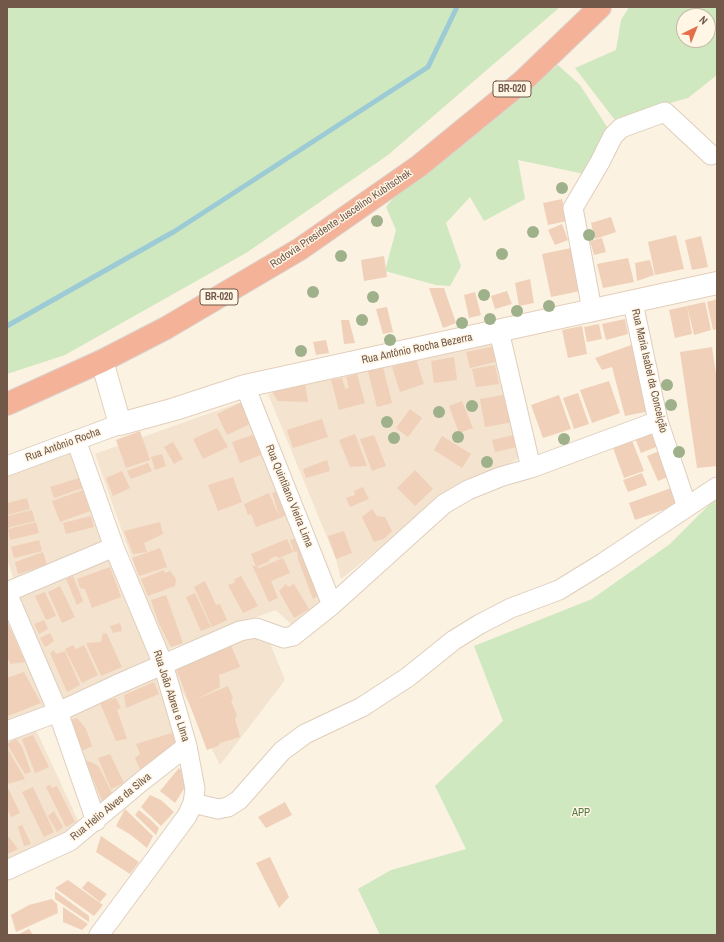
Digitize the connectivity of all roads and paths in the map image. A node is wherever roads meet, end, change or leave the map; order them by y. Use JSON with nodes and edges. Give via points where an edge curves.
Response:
{"nodes":[{"id":1,"x":600,"y":7,"type":"edge"},
{"id":2,"x":711,"y":155,"type":"dead end"},
{"id":3,"x":717,"y":283,"type":"edge"},
{"id":4,"x":633,"y":302,"type":"junction"},
{"id":5,"x":592,"y":310,"type":"junction"},
{"id":6,"x":499,"y":331,"type":"junction"},
{"id":7,"x":102,"y":361,"type":"junction"},
{"id":8,"x":245,"y":386,"type":"junction"},
{"id":9,"x":7,"y":404,"type":"edge"},
{"id":10,"x":658,"y":421,"type":"junction"},
{"id":11,"x":120,"y":424,"type":"junction"},
{"id":12,"x":76,"y":440,"type":"junction"},
{"id":13,"x":7,"y":466,"type":"edge"},
{"id":14,"x":531,"y":468,"type":"junction"},
{"id":15,"x":717,"y":487,"type":"edge"},
{"id":16,"x":687,"y":507,"type":"junction"},
{"id":17,"x":114,"y":547,"type":"junction"},
{"id":18,"x":7,"y":593,"type":"edge"},
{"id":19,"x":332,"y":605,"type":"junction"},
{"id":20,"x":162,"y":664,"type":"junction"},
{"id":21,"x":58,"y":712,"type":"junction"},
{"id":22,"x":7,"y":731,"type":"edge"},
{"id":23,"x":187,"y":746,"type":"junction"},
{"id":24,"x":193,"y":803,"type":"junction"},
{"id":25,"x":96,"y":821,"type":"junction"},
{"id":26,"x":7,"y":870,"type":"edge"},
{"id":27,"x":99,"y":935,"type":"edge"}],
"edges":[{"from":1,"to":7,"type":"highway","name":"Rodovia Presidente Juscelino Kubitschek","number":"BR-020","via":[[523,80],[419,166],[300,249],[166,328]]},
{"from":2,"to":5,"type":"street","via":[[664,112],[621,128],[613,136],[573,208]]},
{"from":3,"to":4,"type":"street","name":"Rua Antônio Rocha Bezerra"},
{"from":4,"to":5,"type":"street","name":"Rua Antônio Rocha Bezerra"},
{"from":4,"to":10,"type":"street","name":"Rua Maria Isabel da Conceição"},
{"from":5,"to":6,"type":"street","name":"Rua Antônio Rocha Bezerra"},
{"from":6,"to":8,"type":"street","name":"Rua Antônio Rocha Bezerra"},
{"from":6,"to":14,"type":"street"},
{"from":7,"to":9,"type":"highway","name":"Rodovia Presidente Juscelino Kubitschek","number":"BR-020"},
{"from":7,"to":11,"type":"street"},
{"from":8,"to":11,"type":"street","name":"Rua Antônio Rocha Bezerra"},
{"from":8,"to":19,"type":"street","name":"Rua Quintilano Vieira Lima"},
{"from":10,"to":14,"type":"street"},
{"from":10,"to":16,"type":"street","name":"Rua Maria Isabel da Conceição"},
{"from":11,"to":12,"type":"street","name":"Rua Antônio Rocha"},
{"from":12,"to":13,"type":"street","name":"Rua Antônio Rocha"},
{"from":12,"to":17,"type":"street","name":"Rua João Abreu e LIma"},
{"from":14,"to":19,"type":"street","via":[[468,490],[444,504]]},
{"from":15,"to":16,"type":"street"},
{"from":16,"to":24,"type":"street","via":[[603,564],[559,590],[512,608],[480,624],[362,707],[305,734],[282,751],[239,800],[228,807],[218,809]]},
{"from":17,"to":18,"type":"street"},
{"from":17,"to":20,"type":"street","name":"Rua João Abreu e LIma"},
{"from":18,"to":21,"type":"street"},
{"from":19,"to":20,"type":"street","via":[[293,636],[284,638],[256,628],[240,631]]},
{"from":20,"to":21,"type":"street"},
{"from":20,"to":23,"type":"street","name":"Rua João Abreu e LIma"},
{"from":21,"to":22,"type":"street"},
{"from":21,"to":25,"type":"street"},
{"from":23,"to":24,"type":"street","name":"Rua João Abreu e LIma","via":[[195,789]]},
{"from":23,"to":25,"type":"street","name":"Rua Helio Alves da Silva"},
{"from":24,"to":27,"type":"street","name":"Rua João Abreu e LIma","via":[[187,816]]},
{"from":25,"to":26,"type":"street","name":"Rua Helio Alves da Silva","via":[[70,841]]}]}
